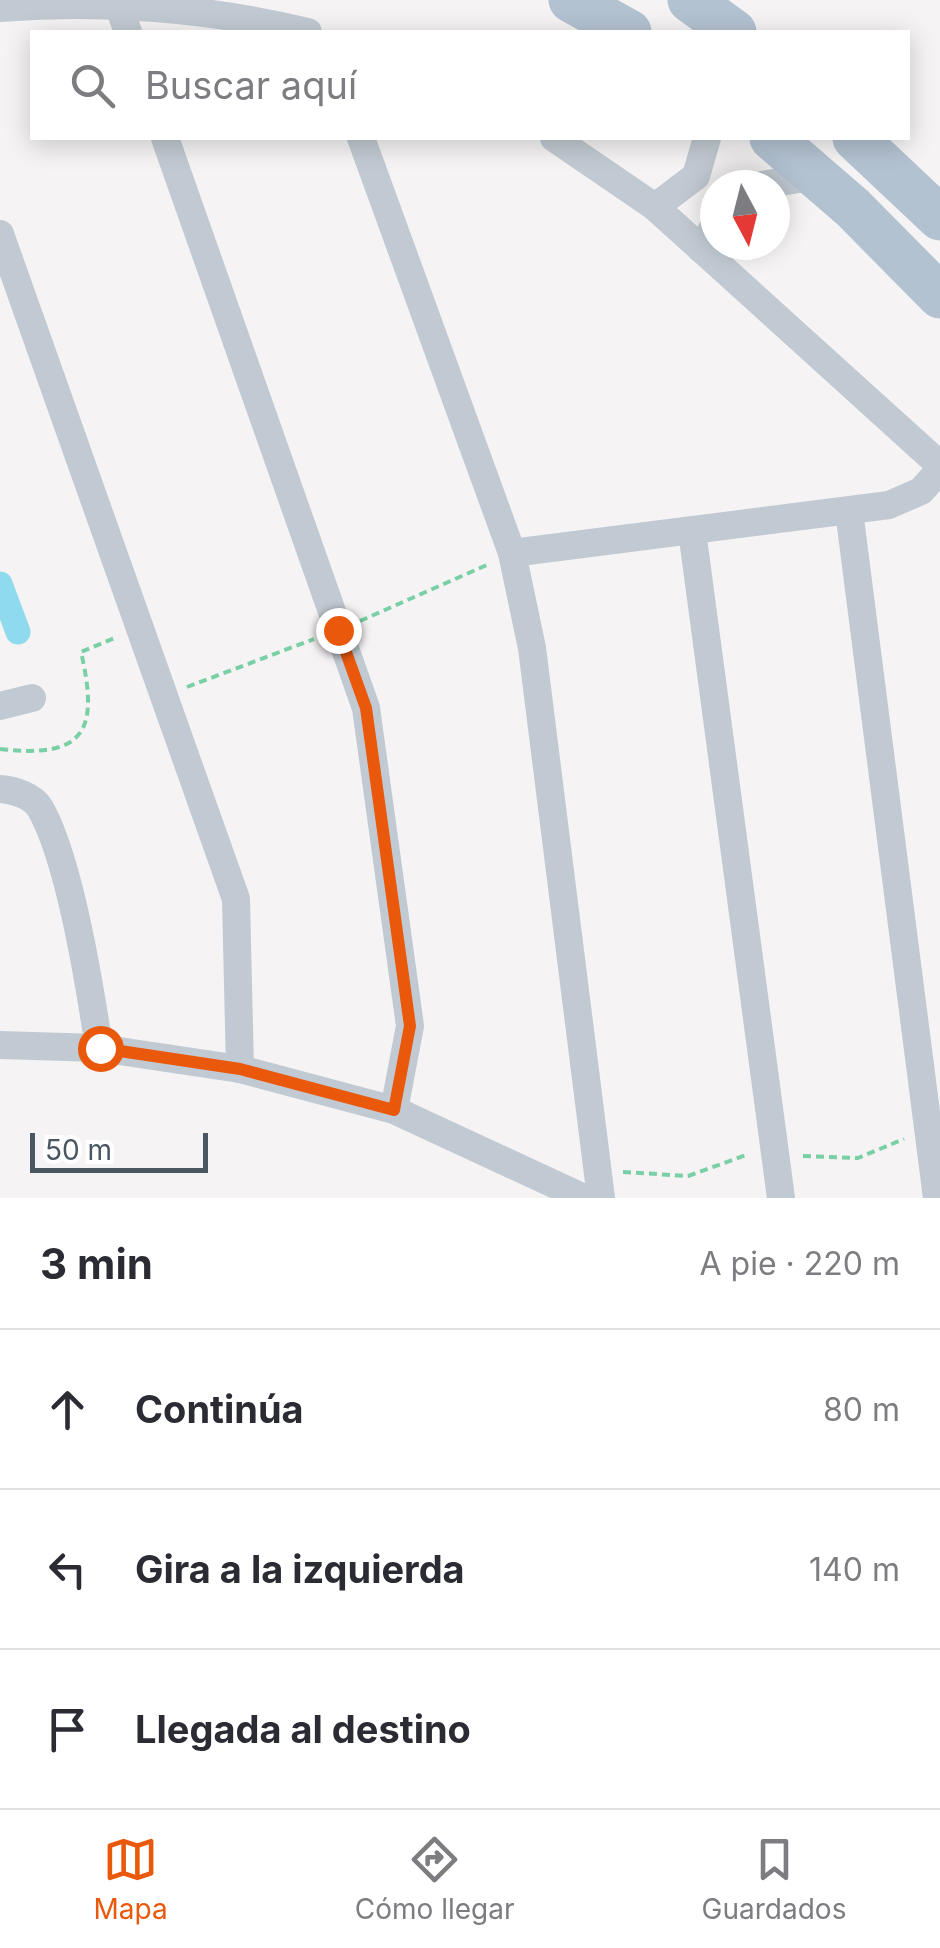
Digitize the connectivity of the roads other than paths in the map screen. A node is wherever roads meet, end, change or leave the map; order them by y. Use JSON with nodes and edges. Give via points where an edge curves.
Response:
{"nodes":[{"id":1,"x":571,"y":0,"type":"edge"},
{"id":2,"x":690,"y":0,"type":"edge"},
{"id":3,"x":118,"y":4,"type":"junction"},
{"id":4,"x":0,"y":8,"type":"edge"},
{"id":5,"x":127,"y":30,"type":"edge"},
{"id":6,"x":300,"y":30,"type":"edge"},
{"id":7,"x":626,"y":30,"type":"edge"},
{"id":8,"x":731,"y":30,"type":"edge"},
{"id":9,"x":166,"y":140,"type":"edge"},
{"id":10,"x":362,"y":140,"type":"edge"},
{"id":11,"x":557,"y":140,"type":"edge"},
{"id":12,"x":706,"y":140,"type":"edge"},
{"id":13,"x":774,"y":140,"type":"edge"},
{"id":14,"x":857,"y":140,"type":"edge"},
{"id":15,"x":817,"y":176,"type":"junction"},
{"id":16,"x":790,"y":180,"type":"edge"},
{"id":17,"x":655,"y":207,"type":"junction"},
{"id":18,"x":940,"y":218,"type":"edge"},
{"id":19,"x":0,"y":234,"type":"edge"},
{"id":20,"x":700,"y":248,"type":"edge"},
{"id":21,"x":713,"y":260,"type":"edge"},
{"id":22,"x":940,"y":296,"type":"edge"},
{"id":23,"x":940,"y":468,"type":"edge"},
{"id":24,"x":849,"y":511,"type":"junction"},
{"id":25,"x":692,"y":531,"type":"junction"},
{"id":26,"x":512,"y":554,"type":"junction"},
{"id":27,"x":32,"y":698,"type":"dead end"},
{"id":28,"x":0,"y":706,"type":"edge"},
{"id":29,"x":0,"y":789,"type":"edge"},
{"id":30,"x":0,"y":1045,"type":"edge"},
{"id":31,"x":100,"y":1048,"type":"junction"},
{"id":32,"x":240,"y":1069,"type":"junction"},
{"id":33,"x":394,"y":1110,"type":"junction"},
{"id":34,"x":584,"y":1198,"type":"edge"},
{"id":35,"x":601,"y":1198,"type":"edge"},
{"id":36,"x":782,"y":1198,"type":"edge"},
{"id":37,"x":937,"y":1198,"type":"edge"}],
"edges":[{"from":1,"to":7,"type":"main road"},
{"from":2,"to":8,"type":"main road"},
{"from":3,"to":4,"type":"street"},
{"from":3,"to":5,"type":"street"},
{"from":3,"to":6,"type":"street","via":[[242,16]]},
{"from":9,"to":33,"type":"street","via":[[366,708],[410,1026]]},
{"from":10,"to":26,"type":"street"},
{"from":11,"to":17,"type":"street"},
{"from":12,"to":17,"type":"street","via":[[696,176]]},
{"from":13,"to":15,"type":"main road"},
{"from":14,"to":18,"type":"main road"},
{"from":15,"to":16,"type":"street"},
{"from":15,"to":22,"type":"main road"},
{"from":17,"to":20,"type":"street"},
{"from":19,"to":32,"type":"street","via":[[236,899]]},
{"from":21,"to":23,"type":"street"},
{"from":23,"to":24,"type":"street","via":[[921,490],[890,505]]},
{"from":24,"to":25,"type":"street"},
{"from":24,"to":37,"type":"street"},
{"from":25,"to":26,"type":"street"},
{"from":25,"to":36,"type":"street"},
{"from":26,"to":35,"type":"street","via":[[532,648]]},
{"from":27,"to":28,"type":"street"},
{"from":29,"to":31,"type":"street","via":[[39,806],[63,876]]},
{"from":30,"to":31,"type":"street"},
{"from":31,"to":32,"type":"street"},
{"from":32,"to":33,"type":"street"},
{"from":33,"to":34,"type":"street"}]}
